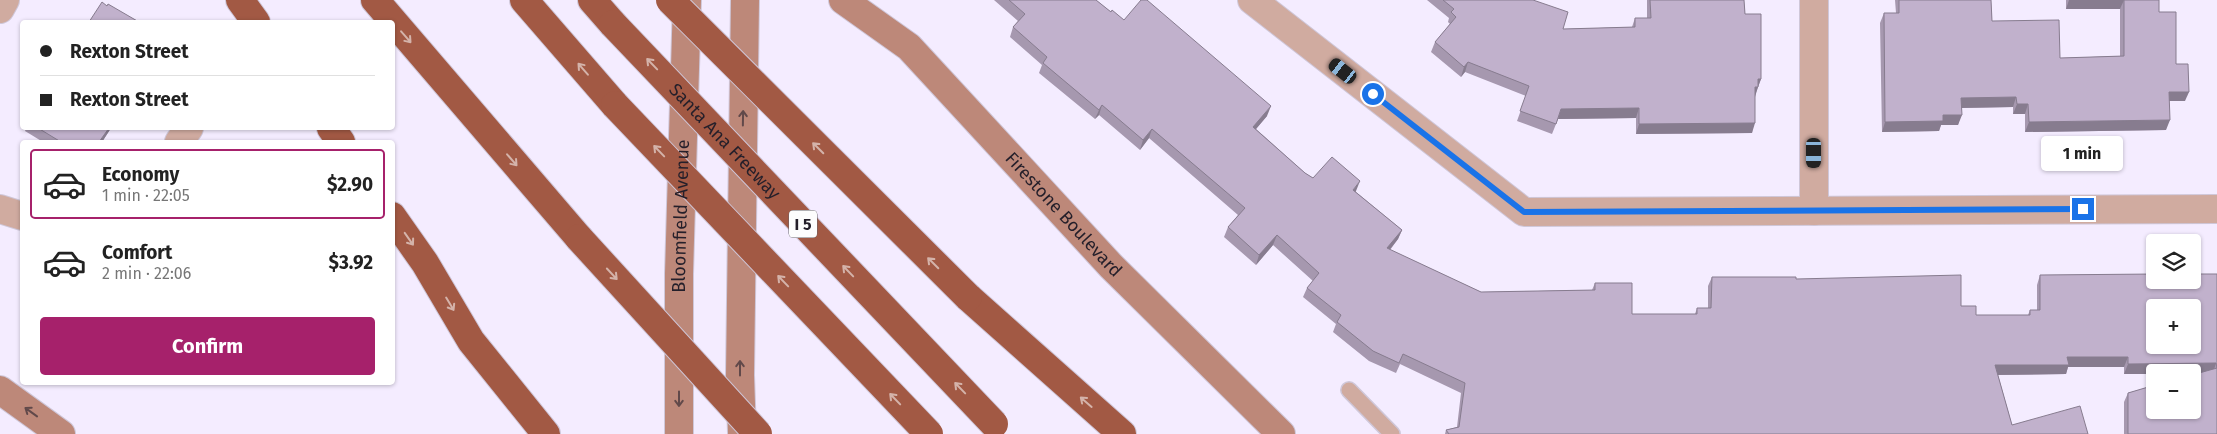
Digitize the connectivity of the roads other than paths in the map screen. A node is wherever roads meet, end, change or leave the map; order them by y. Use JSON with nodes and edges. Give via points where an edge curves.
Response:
{"nodes":[{"id":1,"x":5,"y":0,"type":"edge"},
{"id":2,"x":240,"y":0,"type":"edge"},
{"id":3,"x":375,"y":0,"type":"edge"},
{"id":4,"x":524,"y":0,"type":"edge"},
{"id":5,"x":592,"y":0,"type":"edge"},
{"id":6,"x":670,"y":0,"type":"edge"},
{"id":7,"x":687,"y":0,"type":"edge"},
{"id":8,"x":745,"y":0,"type":"edge"},
{"id":9,"x":843,"y":0,"type":"edge"},
{"id":10,"x":1252,"y":0,"type":"edge"},
{"id":11,"x":1814,"y":0,"type":"edge"},
{"id":12,"x":0,"y":9,"type":"edge"},
{"id":13,"x":255,"y":20,"type":"edge"},
{"id":14,"x":392,"y":20,"type":"edge"},
{"id":15,"x":395,"y":23,"type":"edge"},
{"id":16,"x":0,"y":209,"type":"edge"},
{"id":17,"x":2217,"y":209,"type":"edge"},
{"id":18,"x":1814,"y":211,"type":"junction"},
{"id":19,"x":20,"y":215,"type":"edge"},
{"id":20,"x":395,"y":220,"type":"edge"},
{"id":21,"x":0,"y":390,"type":"edge"},
{"id":22,"x":1349,"y":390,"type":"dead end"},
{"id":23,"x":998,"y":429,"type":"edge"},
{"id":24,"x":61,"y":434,"type":"edge"},
{"id":25,"x":546,"y":434,"type":"edge"},
{"id":26,"x":679,"y":434,"type":"edge"},
{"id":27,"x":742,"y":434,"type":"edge"},
{"id":28,"x":758,"y":434,"type":"edge"},
{"id":29,"x":929,"y":434,"type":"edge"},
{"id":30,"x":1122,"y":434,"type":"edge"},
{"id":31,"x":1281,"y":434,"type":"edge"},
{"id":32,"x":1392,"y":434,"type":"edge"}],
"edges":[{"from":1,"to":12,"type":"street"},
{"from":2,"to":13,"type":"highway"},
{"from":3,"to":14,"type":"highway","one_way":true,"bridge":true},
{"from":29,"to":4,"type":"highway","one_way":true,"bridge":true,"via":[[615,105]]},
{"from":23,"to":5,"type":"highway","name":"Santa Ana Freeway","number":"I 5","one_way":true,"bridge":true},
{"from":30,"to":6,"type":"highway","one_way":true,"bridge":true,"via":[[968,297]]},
{"from":7,"to":26,"type":"main road","name":"Bloomfield Avenue","one_way":true,"via":[[679,274]]},
{"from":27,"to":8,"type":"main road","one_way":true},
{"from":9,"to":31,"type":"main road","name":"Firestone Boulevard","via":[[909,48],[1110,266]]},
{"from":10,"to":18,"type":"street","via":[[1524,212]]},
{"from":11,"to":18,"type":"street"},
{"from":15,"to":28,"type":"highway","one_way":true,"bridge":true,"via":[[579,238]]},
{"from":16,"to":19,"type":"street"},
{"from":17,"to":18,"type":"street"},
{"from":20,"to":25,"type":"highway","one_way":true,"via":[[471,341]]},
{"from":24,"to":21,"type":"main road","one_way":true},
{"from":22,"to":32,"type":"lane"}]}
